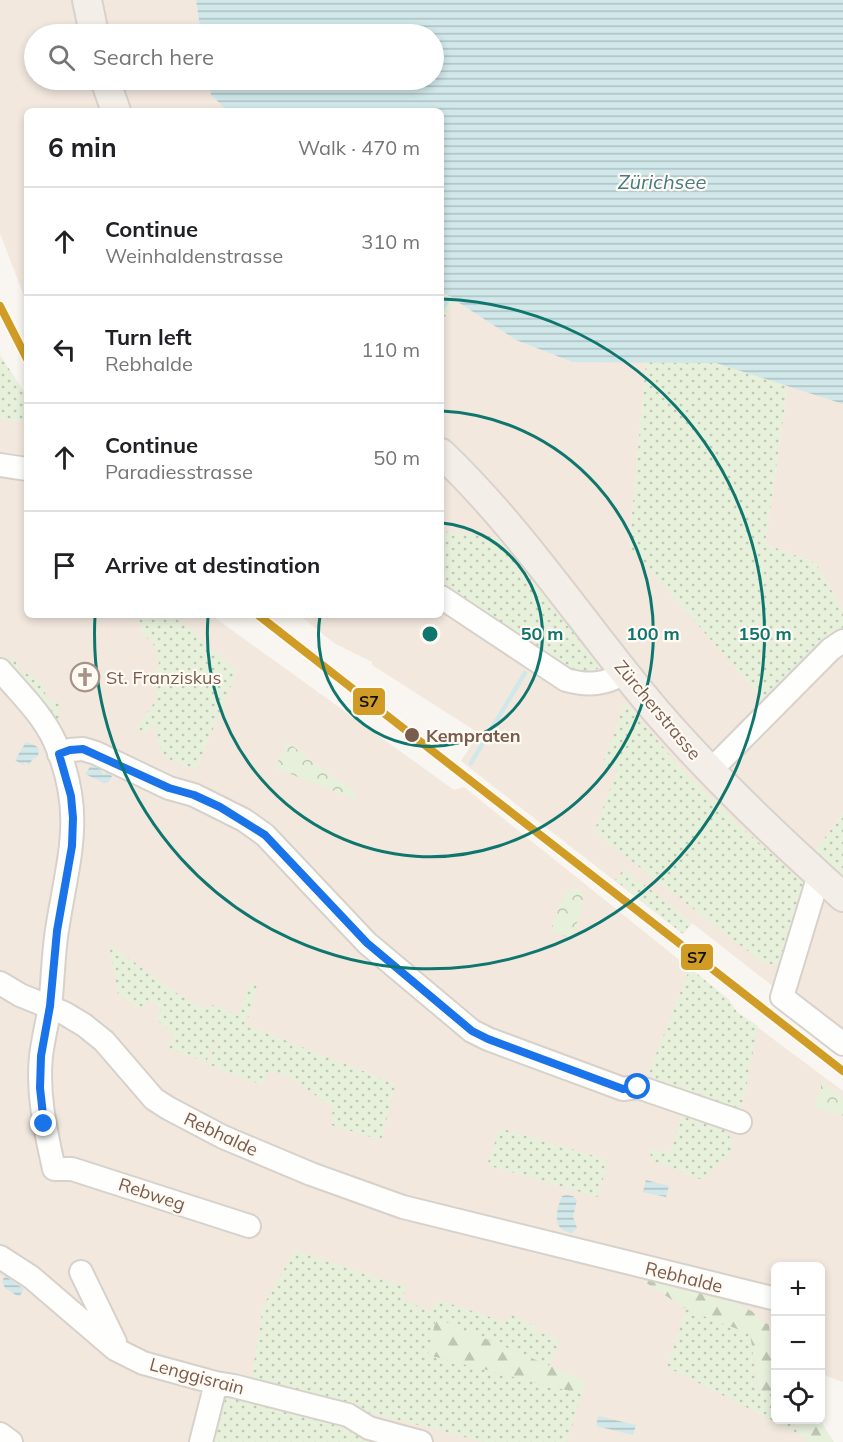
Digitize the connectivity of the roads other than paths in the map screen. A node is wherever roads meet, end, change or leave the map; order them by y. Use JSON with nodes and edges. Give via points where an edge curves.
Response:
{"nodes":[{"id":1,"x":87,"y":0,"type":"edge"},
{"id":2,"x":92,"y":24,"type":"edge"},
{"id":3,"x":109,"y":90,"type":"edge"},
{"id":4,"x":115,"y":108,"type":"edge"},
{"id":5,"x":444,"y":456,"type":"edge"},
{"id":6,"x":0,"y":465,"type":"edge"},
{"id":7,"x":24,"y":469,"type":"edge"},
{"id":8,"x":444,"y":599,"type":"edge"},
{"id":9,"x":843,"y":641,"type":"edge"},
{"id":10,"x":0,"y":670,"type":"edge"},
{"id":11,"x":625,"y":672,"type":"junction"},
{"id":12,"x":59,"y":754,"type":"junction"},
{"id":13,"x":710,"y":771,"type":"junction"},
{"id":14,"x":819,"y":875,"type":"junction"},
{"id":15,"x":843,"y":897,"type":"edge"},
{"id":16,"x":0,"y":983,"type":"edge"},
{"id":17,"x":50,"y":1006,"type":"junction"},
{"id":18,"x":843,"y":1044,"type":"edge"},
{"id":19,"x":740,"y":1122,"type":"dead end"},
{"id":20,"x":249,"y":1226,"type":"dead end"},
{"id":21,"x":0,"y":1257,"type":"edge"},
{"id":22,"x":81,"y":1272,"type":"dead end"},
{"id":23,"x":771,"y":1298,"type":"edge"},
{"id":24,"x":115,"y":1349,"type":"junction"},
{"id":25,"x":216,"y":1383,"type":"junction"},
{"id":26,"x":0,"y":1434,"type":"edge"},
{"id":27,"x":11,"y":1442,"type":"edge"},
{"id":28,"x":201,"y":1442,"type":"edge"},
{"id":29,"x":421,"y":1442,"type":"edge"}],
"edges":[{"from":1,"to":2,"type":"main road"},
{"from":3,"to":4,"type":"main road"},
{"from":5,"to":11,"type":"main road","name":"Zürcherstrasse","via":[[515,534]]},
{"from":6,"to":7,"type":"street"},
{"from":8,"to":11,"type":"street","via":[[566,680],[581,684],[607,682]]},
{"from":9,"to":13,"type":"street"},
{"from":10,"to":12,"type":"street","via":[[50,732]]},
{"from":11,"to":13,"type":"main road","name":"Zürcherstrasse"},
{"from":12,"to":17,"type":"street","via":[[69,786],[72,846],[57,931]]},
{"from":12,"to":19,"type":"street","via":[[83,749],[96,753],[244,820],[265,835],[367,943],[472,1031],[623,1089],[638,1087]]},
{"from":13,"to":14,"type":"main road","name":"Zürcherstrasse"},
{"from":14,"to":15,"type":"main road","name":"Zürcherstrasse"},
{"from":14,"to":18,"type":"street","via":[[782,998]]},
{"from":16,"to":17,"type":"street","name":"Rebhalde"},
{"from":17,"to":20,"type":"street","name":"Rebweg","via":[[40,1088],[54,1169],[72,1169]]},
{"from":17,"to":23,"type":"street","name":"Rebhalde","via":[[104,1041],[154,1099],[223,1137],[311,1174],[403,1207]]},
{"from":21,"to":24,"type":"street","name":"Lenggisrain","via":[[31,1277]]},
{"from":22,"to":24,"type":"street"},
{"from":24,"to":25,"type":"street","name":"Lenggisrain","via":[[143,1362]]},
{"from":25,"to":28,"type":"street"},
{"from":25,"to":29,"type":"street","name":"Lenggisrain","via":[[348,1415],[369,1428]]},
{"from":26,"to":27,"type":"street"}]}
